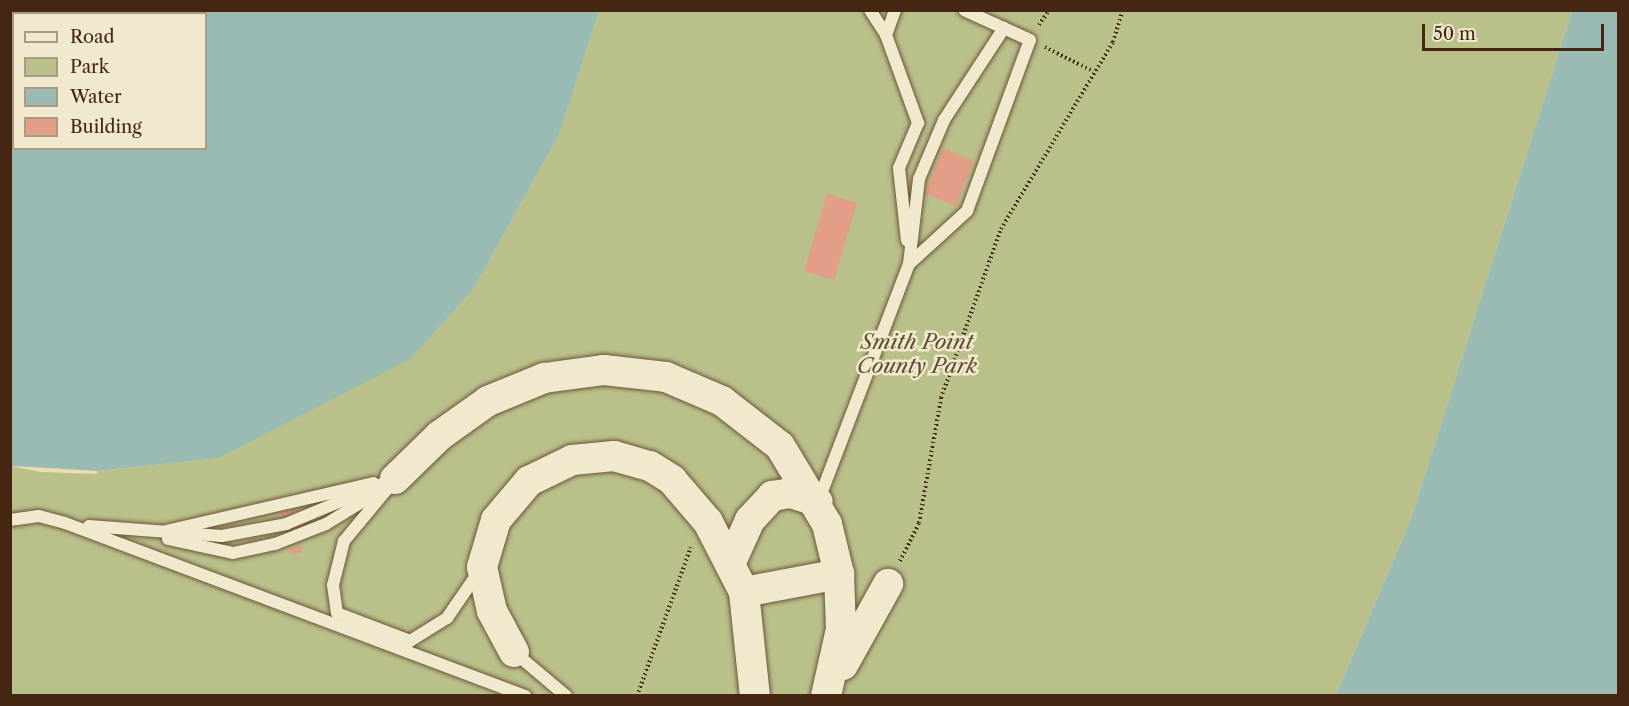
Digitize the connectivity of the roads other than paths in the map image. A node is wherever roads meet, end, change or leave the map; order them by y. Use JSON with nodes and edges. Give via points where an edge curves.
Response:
{"nodes":[{"id":1,"x":870,"y":10,"type":"edge"},
{"id":2,"x":895,"y":10,"type":"edge"},
{"id":3,"x":964,"y":10,"type":"edge"},
{"id":4,"x":1004,"y":28,"type":"junction"},
{"id":5,"x":886,"y":35,"type":"junction"},
{"id":6,"x":909,"y":264,"type":"junction"},
{"id":7,"x":395,"y":479,"type":"junction"},
{"id":8,"x":818,"y":502,"type":"junction"},
{"id":9,"x":10,"y":519,"type":"edge"},
{"id":10,"x":65,"y":523,"type":"junction"},
{"id":11,"x":152,"y":533,"type":"junction"},
{"id":12,"x":731,"y":562,"type":"junction"},
{"id":13,"x":482,"y":567,"type":"junction"},
{"id":14,"x":839,"y":574,"type":"junction"},
{"id":15,"x":888,"y":584,"type":"road end"},
{"id":16,"x":744,"y":592,"type":"junction"},
{"id":17,"x":514,"y":652,"type":"joint"},
{"id":18,"x":827,"y":693,"type":"edge"},
{"id":19,"x":526,"y":696,"type":"edge"},
{"id":20,"x":566,"y":696,"type":"edge"},
{"id":21,"x":755,"y":696,"type":"edge"}],
"edges":[{"from":1,"to":5,"type":"lane"},
{"from":2,"to":5,"type":"lane"},
{"from":3,"to":4,"type":"lane"},
{"from":4,"to":6,"type":"lane","via":[[944,120],[919,179]]},
{"from":4,"to":6,"type":"lane","via":[[1030,40],[967,211]]},
{"from":5,"to":6,"type":"lane","via":[[918,123],[899,168]]},
{"from":6,"to":8,"type":"lane"},
{"from":7,"to":8,"type":"street","via":[[439,436],[488,401],[544,378],[604,370],[666,377],[722,401],[780,446]]},
{"from":7,"to":11,"type":"lane"},
{"from":7,"to":11,"type":"lane","via":[[286,524],[222,536]]},
{"from":7,"to":11,"type":"lane","via":[[348,513],[275,544],[234,553],[192,548]]},
{"from":7,"to":13,"type":"lane","via":[[344,541],[333,585],[337,613],[410,641],[447,618]]},
{"from":8,"to":12,"type":"street","via":[[791,493],[772,496],[750,520]]},
{"from":8,"to":14,"type":"street"},
{"from":9,"to":10,"type":"lane","via":[[39,516]]},
{"from":10,"to":11,"type":"lane"},
{"from":10,"to":19,"type":"lane"},
{"from":12,"to":13,"type":"street","via":[[689,496],[650,466],[614,456],[572,460],[529,481],[496,519]]},
{"from":12,"to":16,"type":"street"},
{"from":13,"to":17,"type":"street","via":[[492,611]]},
{"from":14,"to":16,"type":"street"},
{"from":14,"to":18,"type":"street","via":[[841,629]]},
{"from":15,"to":18,"type":"street"},
{"from":16,"to":21,"type":"street"},
{"from":17,"to":20,"type":"lane"}]}
